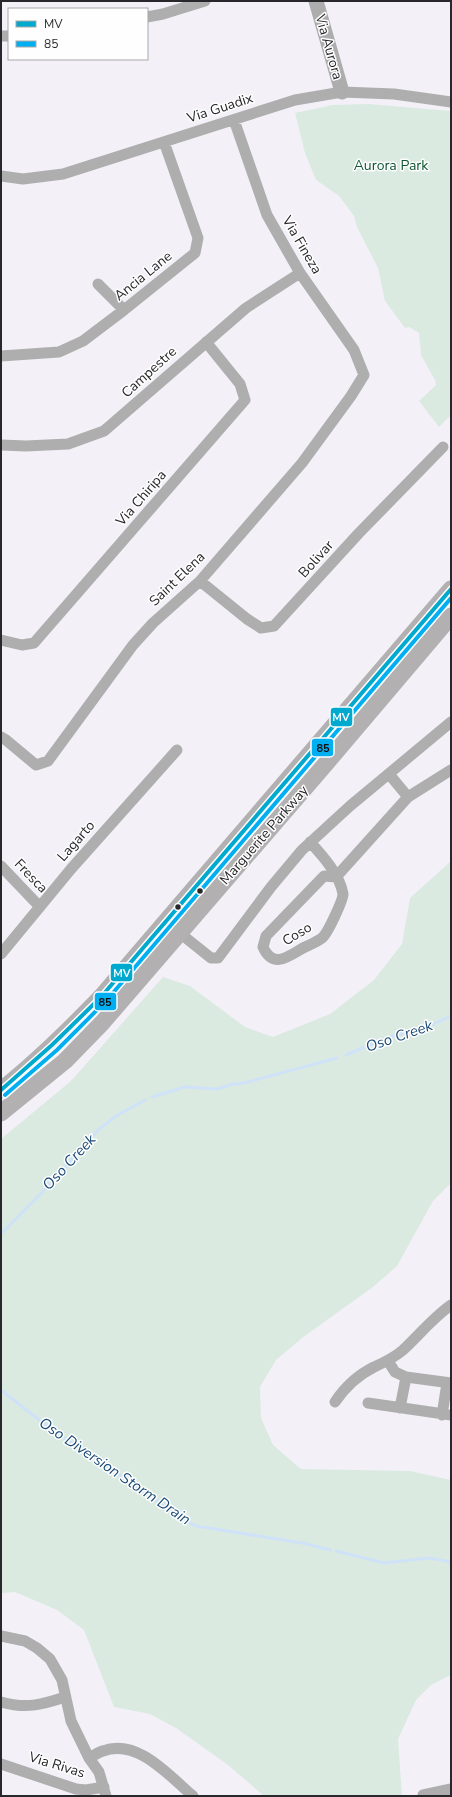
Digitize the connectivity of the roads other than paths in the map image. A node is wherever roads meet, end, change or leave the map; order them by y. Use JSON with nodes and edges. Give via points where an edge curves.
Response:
{"nodes":[{"id":1,"x":205,"y":1,"type":"edge"},
{"id":2,"x":316,"y":1,"type":"edge"},
{"id":3,"x":148,"y":17,"type":"edge"},
{"id":4,"x":342,"y":92,"type":"junction"},
{"id":5,"x":451,"y":102,"type":"edge"},
{"id":6,"x":234,"y":120,"type":"junction"},
{"id":7,"x":164,"y":142,"type":"junction"},
{"id":8,"x":1,"y":176,"type":"edge"},
{"id":9,"x":300,"y":273,"type":"junction"},
{"id":10,"x":98,"y":284,"type":"dead end"},
{"id":11,"x":124,"y":310,"type":"junction"},
{"id":12,"x":206,"y":342,"type":"junction"},
{"id":13,"x":1,"y":356,"type":"edge"},
{"id":14,"x":364,"y":375,"type":"joint"},
{"id":15,"x":1,"y":445,"type":"edge"},
{"id":16,"x":443,"y":446,"type":"dead end"},
{"id":17,"x":200,"y":581,"type":"junction"},
{"id":18,"x":451,"y":589,"type":"edge"},
{"id":19,"x":451,"y":616,"type":"edge"},
{"id":20,"x":1,"y":640,"type":"edge"},
{"id":21,"x":451,"y":722,"type":"edge"},
{"id":22,"x":1,"y":737,"type":"edge"},
{"id":23,"x":177,"y":750,"type":"dead end"},
{"id":24,"x":451,"y":770,"type":"edge"},
{"id":25,"x":389,"y":774,"type":"junction"},
{"id":26,"x":408,"y":797,"type":"junction"},
{"id":27,"x":310,"y":842,"type":"junction"},
{"id":28,"x":1,"y":866,"type":"edge"},
{"id":29,"x":336,"y":877,"type":"junction"},
{"id":30,"x":40,"y":907,"type":"junction"},
{"id":31,"x":166,"y":922,"type":"junction"},
{"id":32,"x":180,"y":933,"type":"junction"},
{"id":33,"x":1,"y":954,"type":"edge"},
{"id":34,"x":1,"y":1090,"type":"edge"},
{"id":35,"x":1,"y":1113,"type":"edge"},
{"id":36,"x":451,"y":1305,"type":"edge"},
{"id":37,"x":388,"y":1361,"type":"junction"},
{"id":38,"x":406,"y":1377,"type":"junction"},
{"id":39,"x":449,"y":1383,"type":"edge"},
{"id":40,"x":335,"y":1402,"type":"dead end"},
{"id":41,"x":368,"y":1403,"type":"dead end"},
{"id":42,"x":400,"y":1408,"type":"junction"},
{"id":43,"x":447,"y":1415,"type":"edge"},
{"id":44,"x":1,"y":1636,"type":"edge"},
{"id":45,"x":65,"y":1697,"type":"junction"},
{"id":46,"x":1,"y":1702,"type":"edge"},
{"id":47,"x":89,"y":1758,"type":"junction"},
{"id":48,"x":1,"y":1764,"type":"edge"},
{"id":49,"x":451,"y":1789,"type":"edge"},
{"id":50,"x":105,"y":1792,"type":"edge"},
{"id":51,"x":423,"y":1795,"type":"edge"},
{"id":52,"x":193,"y":1796,"type":"edge"}],
"edges":[{"from":1,"to":3,"type":"street"},
{"from":2,"to":4,"type":"street","name":"Via Aurora"},
{"from":4,"to":5,"type":"street","name":"Via Guadix","via":[[394,94]]},
{"from":4,"to":6,"type":"street","name":"Via Guadix","via":[[295,100]]},
{"from":6,"to":7,"type":"street","name":"Via Guadix"},
{"from":6,"to":9,"type":"street","name":"Via Fineza","via":[[267,215]]},
{"from":7,"to":8,"type":"street","name":"Via Guadix","via":[[63,174],[23,179]]},
{"from":7,"to":11,"type":"street","name":"Ancia Lane","via":[[198,238],[195,252]]},
{"from":9,"to":12,"type":"street","name":"Campestre","via":[[246,308]]},
{"from":9,"to":14,"type":"street","name":"Via Fineza","via":[[354,350]]},
{"from":10,"to":11,"type":"street"},
{"from":11,"to":13,"type":"street","name":"Ancia Lane","via":[[83,341],[59,352]]},
{"from":12,"to":15,"type":"street","name":"Campestre","via":[[104,431],[68,444]]},
{"from":12,"to":20,"type":"street","name":"Via Chiripa","via":[[240,384],[245,400],[34,643],[22,645]]},
{"from":14,"to":17,"type":"street","name":"Saint Elena","via":[[302,463]]},
{"from":16,"to":17,"type":"street","name":"Bolivar","via":[[274,626],[261,628],[256,625]]},
{"from":17,"to":22,"type":"street","name":"Saint Elena","via":[[153,623],[133,645],[48,761],[36,765]]},
{"from":18,"to":31,"type":"main road","name":"Marguerite Parkway"},
{"from":19,"to":32,"type":"main road","name":"Marguerite Parkway"},
{"from":21,"to":25,"type":"street"},
{"from":23,"to":30,"type":"street","name":"Lagarto"},
{"from":24,"to":26,"type":"street"},
{"from":25,"to":26,"type":"street"},
{"from":25,"to":27,"type":"street"},
{"from":26,"to":29,"type":"street"},
{"from":27,"to":29,"type":"street","name":"Coso","via":[[327,860]]},
{"from":27,"to":32,"type":"street","via":[[271,887],[218,958],[211,958]]},
{"from":28,"to":30,"type":"street","name":"Fresca"},
{"from":29,"to":29,"type":"street","name":"Coso","via":[[343,893],[342,900],[323,938],[279,960],[272,959],[266,954],[263,947],[266,936],[324,876]]},
{"from":30,"to":33,"type":"street","name":"Lagarto"},
{"from":31,"to":32,"type":"street"},
{"from":31,"to":34,"type":"main road","name":"Marguerite Parkway","via":[[102,997],[61,1039]]},
{"from":32,"to":35,"type":"main road","name":"Marguerite Parkway","via":[[102,1023],[65,1061]]},
{"from":36,"to":37,"type":"street"},
{"from":37,"to":38,"type":"street","via":[[395,1372]]},
{"from":37,"to":40,"type":"street","via":[[374,1367],[350,1384]]},
{"from":38,"to":39,"type":"street"},
{"from":38,"to":42,"type":"street"},
{"from":39,"to":43,"type":"street"},
{"from":41,"to":42,"type":"street"},
{"from":42,"to":43,"type":"street"},
{"from":44,"to":45,"type":"street","via":[[25,1641],[50,1659],[62,1680]]},
{"from":45,"to":46,"type":"street","via":[[36,1706],[22,1707]]},
{"from":45,"to":47,"type":"street","via":[[71,1721]]},
{"from":47,"to":50,"type":"street","via":[[99,1772]]},
{"from":47,"to":52,"type":"street","via":[[103,1751],[116,1749],[144,1755]]},
{"from":48,"to":50,"type":"street","name":"Via Rivas","via":[[76,1789]]},
{"from":49,"to":51,"type":"street"}]}
